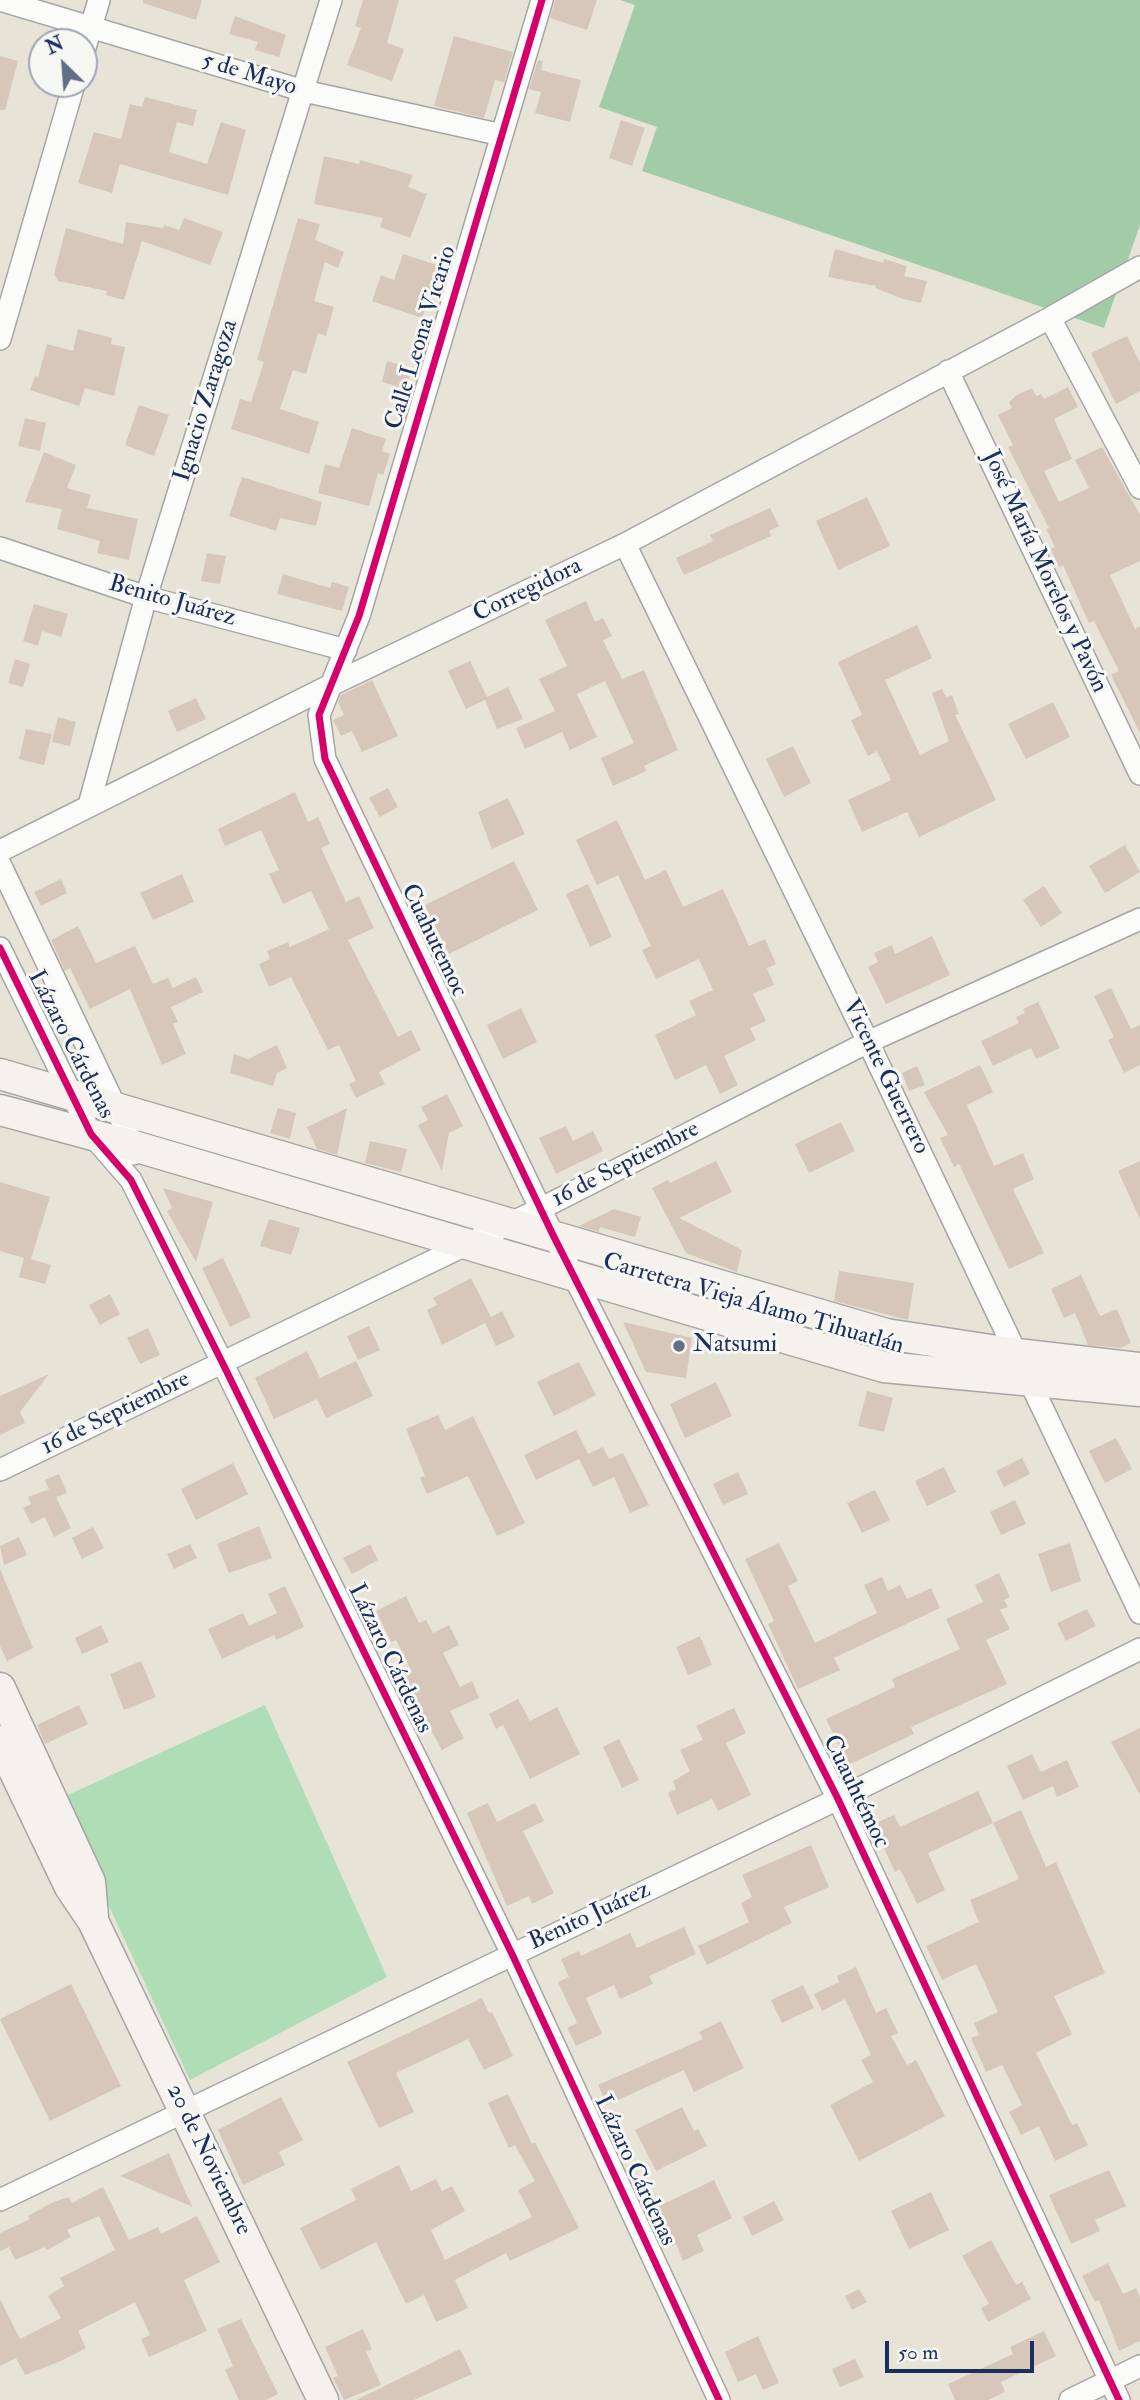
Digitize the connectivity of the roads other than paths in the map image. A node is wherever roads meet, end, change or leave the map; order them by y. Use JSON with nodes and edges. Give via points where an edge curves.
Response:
{"nodes":[{"id":1,"x":0,"y":0,"type":"edge"},
{"id":2,"x":99,"y":0,"type":"edge"},
{"id":3,"x":331,"y":0,"type":"edge"},
{"id":4,"x":542,"y":0,"type":"edge"},
{"id":5,"x":91,"y":27,"type":"junction"},
{"id":6,"x":304,"y":91,"type":"junction"},
{"id":7,"x":70,"y":98,"type":"edge"},
{"id":8,"x":502,"y":135,"type":"junction"},
{"id":9,"x":1140,"y":267,"type":"edge"},
{"id":10,"x":1050,"y":318,"type":"junction"},
{"id":11,"x":0,"y":339,"type":"edge"},
{"id":12,"x":948,"y":371,"type":"junction"},
{"id":13,"x":1140,"y":488,"type":"edge"},
{"id":14,"x":625,"y":544,"type":"junction"},
{"id":15,"x":0,"y":548,"type":"edge"},
{"id":16,"x":146,"y":597,"type":"junction"},
{"id":17,"x":346,"y":650,"type":"junction"},
{"id":18,"x":331,"y":685,"type":"junction"},
{"id":19,"x":1140,"y":774,"type":"edge"},
{"id":20,"x":89,"y":805,"type":"junction"},
{"id":21,"x":0,"y":851,"type":"edge"},
{"id":22,"x":0,"y":864,"type":"edge"},
{"id":23,"x":1140,"y":919,"type":"edge"},
{"id":24,"x":0,"y":948,"type":"edge"},
{"id":25,"x":869,"y":1042,"type":"junction"},
{"id":26,"x":0,"y":1074,"type":"edge"},
{"id":27,"x":69,"y":1092,"type":"junction"},
{"id":28,"x":114,"y":1105,"type":"junction"},
{"id":29,"x":0,"y":1110,"type":"edge"},
{"id":30,"x":91,"y":1134,"type":"junction"},
{"id":31,"x":134,"y":1146,"type":"junction"},
{"id":32,"x":131,"y":1180,"type":"junction"},
{"id":33,"x":511,"y":1222,"type":"junction"},
{"id":34,"x":547,"y":1222,"type":"junction"},
{"id":35,"x":465,"y":1245,"type":"junction"},
{"id":36,"x":574,"y":1275,"type":"junction"},
{"id":37,"x":1017,"y":1354,"type":"junction"},
{"id":38,"x":222,"y":1362,"type":"junction"},
{"id":39,"x":1140,"y":1368,"type":"edge"},
{"id":40,"x":1031,"y":1380,"type":"junction"},
{"id":41,"x":1140,"y":1391,"type":"edge"},
{"id":42,"x":0,"y":1470,"type":"edge"},
{"id":43,"x":1140,"y":1613,"type":"edge"},
{"id":44,"x":1140,"y":1649,"type":"edge"},
{"id":45,"x":0,"y":1688,"type":"edge"},
{"id":46,"x":0,"y":1741,"type":"edge"},
{"id":47,"x":838,"y":1799,"type":"junction"},
{"id":48,"x":93,"y":1921,"type":"junction"},
{"id":49,"x":512,"y":1954,"type":"junction"},
{"id":50,"x":186,"y":2112,"type":"junction"},
{"id":51,"x":0,"y":2200,"type":"edge"},
{"id":52,"x":1140,"y":2365,"type":"edge"},
{"id":53,"x":1114,"y":2390,"type":"edge"},
{"id":54,"x":323,"y":2400,"type":"edge"},
{"id":55,"x":719,"y":2400,"type":"edge"},
{"id":56,"x":1070,"y":2400,"type":"edge"}],
"edges":[{"from":1,"to":5,"type":"street","name":"5 de Mayo"},
{"from":2,"to":5,"type":"street"},
{"from":3,"to":6,"type":"street","name":"Ignacio Zaragoza"},
{"from":4,"to":8,"type":"street","name":"Calle Leona Vicario"},
{"from":5,"to":6,"type":"street","name":"5 de Mayo"},
{"from":6,"to":8,"type":"street","name":"5 de Mayo"},
{"from":6,"to":16,"type":"street","name":"Ignacio Zaragoza"},
{"from":7,"to":11,"type":"street"},
{"from":8,"to":17,"type":"street","name":"Calle Leona Vicario"},
{"from":9,"to":10,"type":"street","name":"Corregidora"},
{"from":10,"to":12,"type":"street","name":"Corregidora"},
{"from":10,"to":13,"type":"street"},
{"from":12,"to":14,"type":"street","name":"Corregidora"},
{"from":12,"to":19,"type":"street","name":"José María Morelos y Pavón"},
{"from":14,"to":18,"type":"street","name":"Corregidora"},
{"from":14,"to":25,"type":"street","name":"Vicente Guerrero"},
{"from":15,"to":16,"type":"street","name":"Benito Juárez"},
{"from":16,"to":17,"type":"street","name":"Benito Juárez"},
{"from":16,"to":20,"type":"street","name":"Ignacio Zaragoza"},
{"from":17,"to":18,"type":"street","name":"Calle Leona Vicario"},
{"from":18,"to":20,"type":"street","name":"Corregidora"},
{"from":18,"to":34,"type":"street","name":"Cuahutemoc","via":[[319,715],[324,759]]},
{"from":20,"to":21,"type":"street","name":"Corregidora"},
{"from":22,"to":28,"type":"street","name":"Lázaro Cárdenas"},
{"from":23,"to":25,"type":"street","name":"16 de Septiembre"},
{"from":24,"to":27,"type":"street","name":"Lázaro Cárdenas"},
{"from":25,"to":34,"type":"street","name":"16 de Septiembre"},
{"from":25,"to":37,"type":"street","name":"Vicente Guerrero"},
{"from":26,"to":27,"type":"main road","name":"Carretera Vieja Álamo Tihuatlán"},
{"from":27,"to":28,"type":"main road","name":"Carretera Vieja Álamo Tihuatlán"},
{"from":27,"to":30,"type":"street","name":"Lázaro Cárdenas"},
{"from":28,"to":31,"type":"street","name":"Lázaro Cárdenas"},
{"from":28,"to":33,"type":"main road","name":"Carretera Vieja Álamo Tihuatlán"},
{"from":29,"to":30,"type":"main road","name":"Carretera Vieja Álamo Tihuatlán"},
{"from":30,"to":31,"type":"main road","name":"Carretera Vieja Álamo Tihuatlán"},
{"from":30,"to":32,"type":"street","name":"Lázaro Cárdenas"},
{"from":31,"to":32,"type":"street"},
{"from":31,"to":35,"type":"main road","name":"Carretera Vieja Álamo Tihuatlán"},
{"from":32,"to":38,"type":"street","name":"Lázaro Cárdenas"},
{"from":33,"to":34,"type":"main road","name":"Carretera Vieja Álamo Tihuatlán"},
{"from":33,"to":35,"type":"street","name":"16 de Septiembre"},
{"from":34,"to":36,"type":"street","name":"Cuauhtémoc"},
{"from":34,"to":37,"type":"main road","name":"Carretera Vieja Álamo Tihuatlán","via":[[886,1334]]},
{"from":35,"to":36,"type":"main road","name":"Carretera Vieja Álamo Tihuatlán"},
{"from":35,"to":38,"type":"street","name":"16 de Septiembre"},
{"from":36,"to":40,"type":"main road","name":"Carretera Vieja Álamo Tihuatlán","via":[[884,1367]]},
{"from":36,"to":47,"type":"street","name":"Cuauhtémoc"},
{"from":37,"to":39,"type":"main road","name":"Carretera Vieja Álamo Tihuatlán"},
{"from":37,"to":40,"type":"street","name":"Vicente Guerrero"},
{"from":38,"to":42,"type":"street","name":"16 de Septiembre"},
{"from":38,"to":49,"type":"street","name":"Lázaro Cárdenas"},
{"from":40,"to":41,"type":"main road","name":"Carretera Vieja Álamo Tihuatlán"},
{"from":40,"to":43,"type":"street","name":"Vicente Guerrero"},
{"from":44,"to":47,"type":"street","name":"Benito Juárez"},
{"from":45,"to":48,"type":"main road","name":"20 de Noviembre","via":[[90,1882]]},
{"from":46,"to":48,"type":"main road","name":"20 de Noviembre","via":[[69,1887]]},
{"from":47,"to":49,"type":"street","name":"Benito Juárez"},
{"from":47,"to":53,"type":"street","name":"Cuauhtémoc"},
{"from":48,"to":50,"type":"main road","name":"20 de Noviembre"},
{"from":49,"to":50,"type":"street","name":"Benito Juárez"},
{"from":49,"to":55,"type":"street","name":"Lázaro Cárdenas"},
{"from":50,"to":51,"type":"street","name":"Benito Juárez"},
{"from":50,"to":54,"type":"main road","name":"20 de Noviembre"},
{"from":52,"to":53,"type":"street"},
{"from":53,"to":56,"type":"street"}]}
